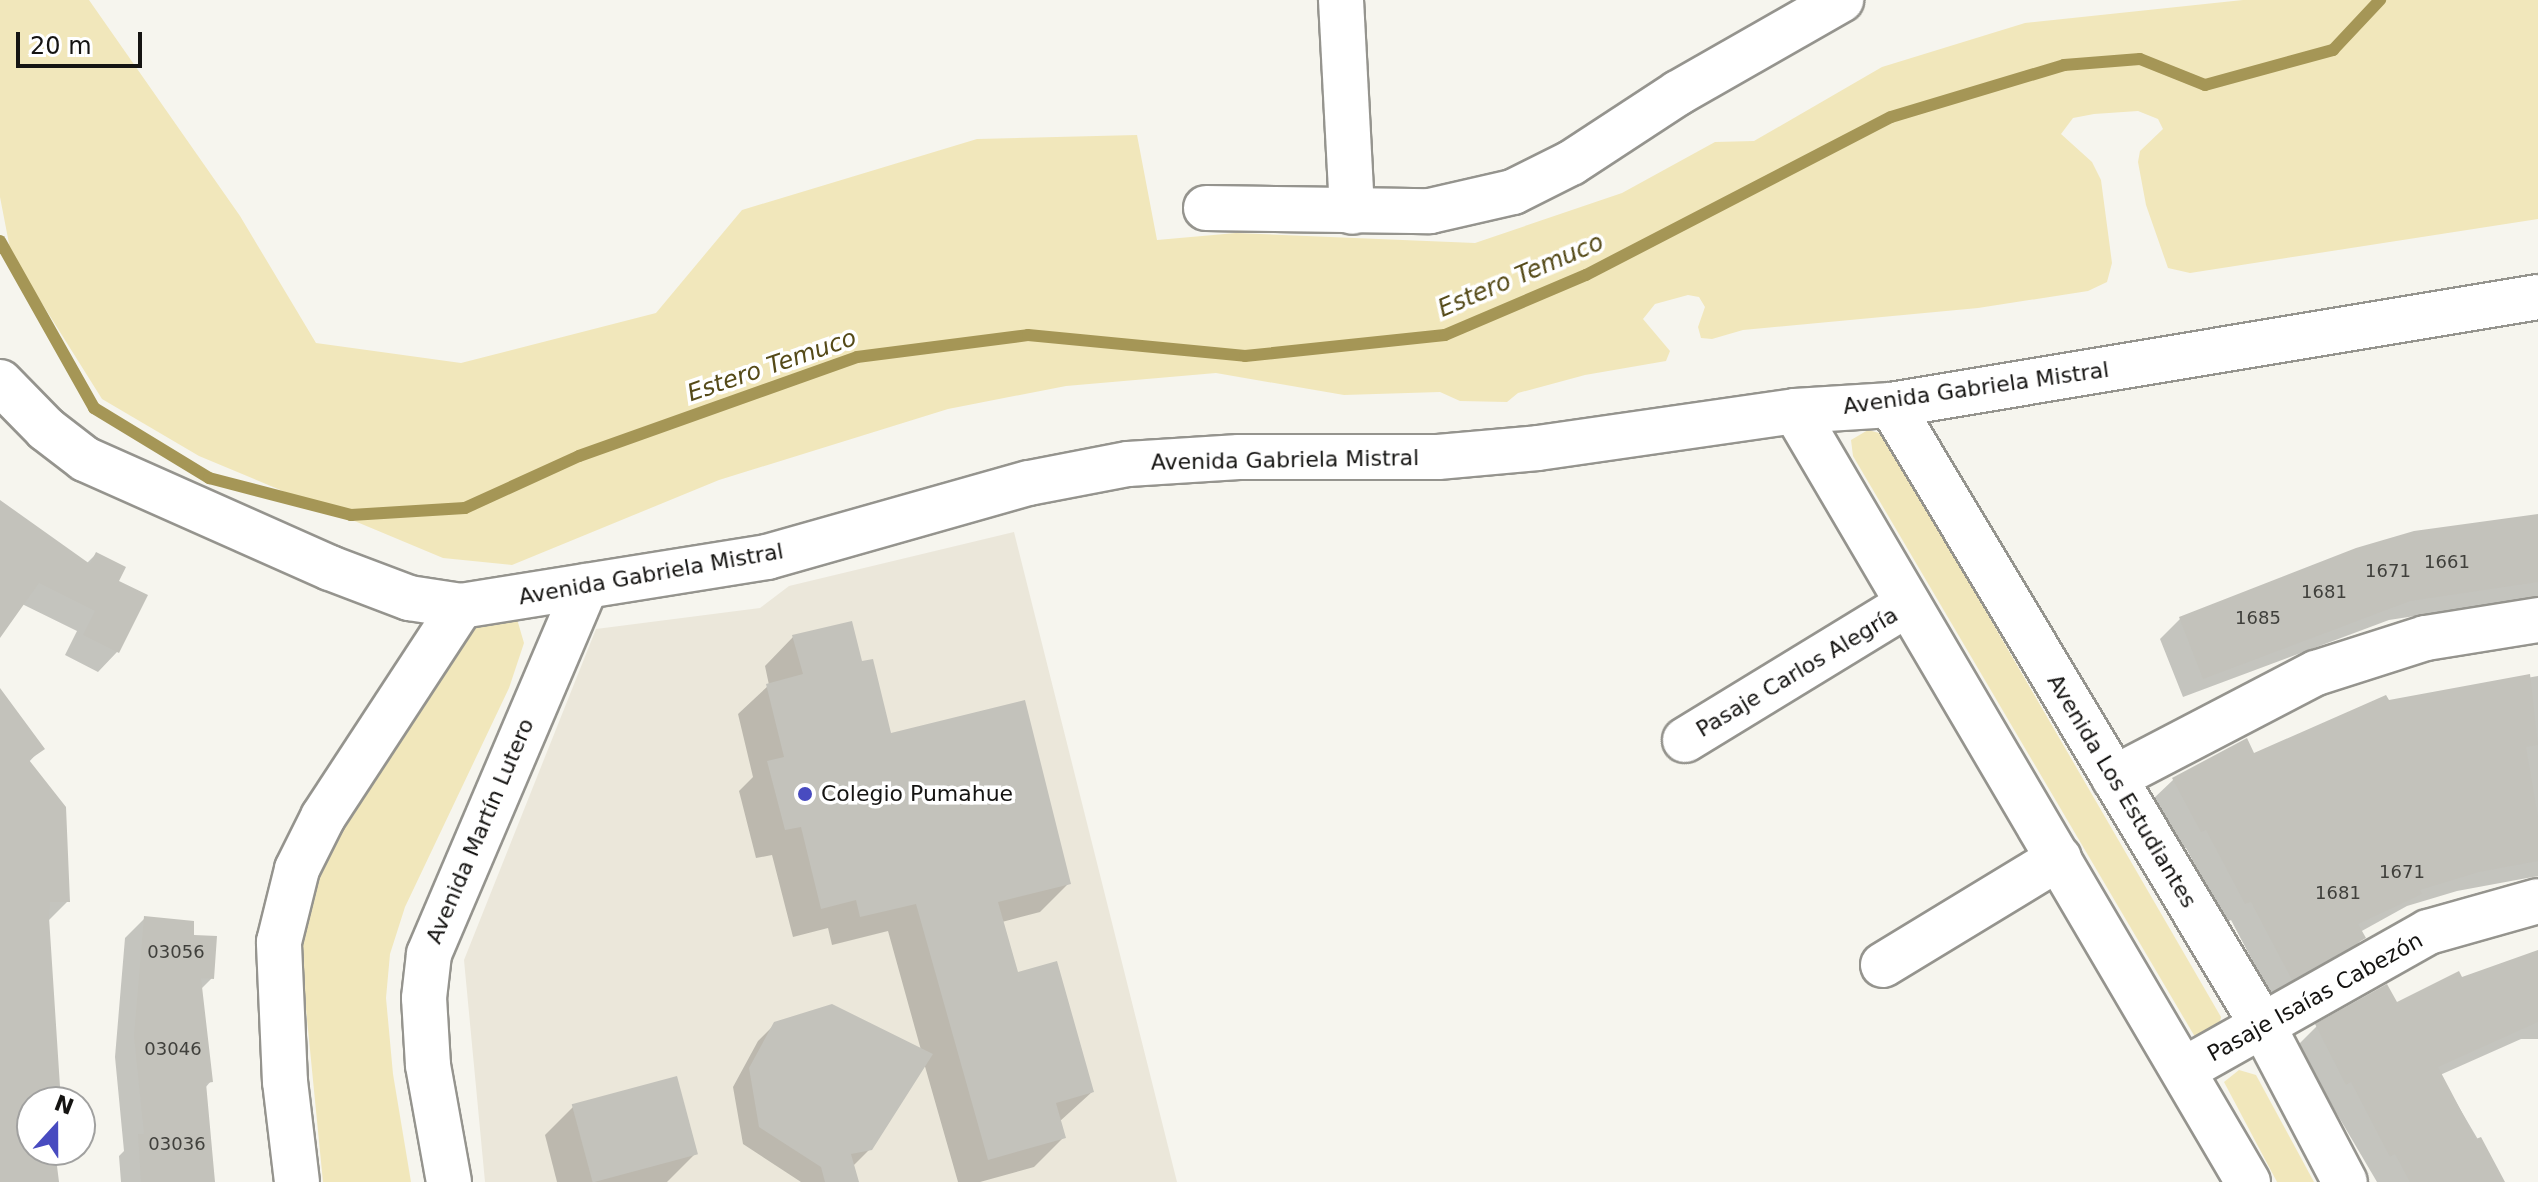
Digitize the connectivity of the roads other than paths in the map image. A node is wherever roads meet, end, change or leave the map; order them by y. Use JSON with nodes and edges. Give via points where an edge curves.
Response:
{"nodes":[{"id":1,"x":1341,"y":0,"type":"edge"},
{"id":2,"x":1841,"y":0,"type":"edge"},
{"id":3,"x":1206,"y":208,"type":"dead end"},
{"id":4,"x":1352,"y":212,"type":"junction"},
{"id":5,"x":2538,"y":297,"type":"edge"},
{"id":6,"x":0,"y":382,"type":"edge"},
{"id":7,"x":1891,"y":405,"type":"junction"},
{"id":8,"x":1795,"y":411,"type":"junction"},
{"id":9,"x":586,"y":586,"type":"junction"},
{"id":10,"x":1908,"y":604,"type":"junction"},
{"id":11,"x":461,"y":606,"type":"junction"},
{"id":12,"x":2538,"y":620,"type":"edge"},
{"id":13,"x":1685,"y":740,"type":"dead end"},
{"id":14,"x":2114,"y":778,"type":"junction"},
{"id":15,"x":2059,"y":858,"type":"junction"},
{"id":16,"x":2538,"y":901,"type":"edge"},
{"id":17,"x":1883,"y":965,"type":"dead end"},
{"id":18,"x":2263,"y":1026,"type":"junction"},
{"id":19,"x":2185,"y":1069,"type":"junction"},
{"id":20,"x":297,"y":1182,"type":"edge"},
{"id":21,"x":449,"y":1182,"type":"edge"},
{"id":22,"x":2248,"y":1182,"type":"edge"},
{"id":23,"x":2345,"y":1182,"type":"edge"}],
"edges":[{"from":1,"to":4,"type":"street"},
{"from":2,"to":4,"type":"street","via":[[1678,93],[1571,163],[1513,192],[1464,207]]},
{"from":3,"to":4,"type":"street"},
{"from":5,"to":7,"type":"street","name":"Avenida Gabriela Mistral"},
{"from":6,"to":11,"type":"street","name":"Avenida Gabriela Mistral","via":[[85,459],[330,568],[409,598]]},
{"from":7,"to":8,"type":"street","name":"Avenida Gabriela Mistral"},
{"from":7,"to":14,"type":"street","name":"Avenida Los Estudiantes"},
{"from":8,"to":9,"type":"street","name":"Avenida Gabriela Mistral","via":[[1438,457],[1239,457],[1128,464],[1029,483],[767,557]]},
{"from":8,"to":10,"type":"street"},
{"from":9,"to":11,"type":"street","name":"Avenida Gabriela Mistral"},
{"from":9,"to":21,"type":"street","name":"Avenida Martín Lutero","via":[[429,954],[424,998],[428,1065]]},
{"from":10,"to":13,"type":"street","name":"Pasaje Carlos Alegría"},
{"from":10,"to":15,"type":"street"},
{"from":11,"to":20,"type":"street","via":[[323,817],[297,869],[279,942],[285,1082]]},
{"from":12,"to":14,"type":"street","via":[[2426,638],[2316,673]]},
{"from":14,"to":18,"type":"street","name":"Avenida Los Estudiantes"},
{"from":15,"to":17,"type":"street"},
{"from":15,"to":19,"type":"street"},
{"from":16,"to":18,"type":"street","name":"Pasaje Isaías Cabezón","via":[[2428,932]]},
{"from":18,"to":19,"type":"street","name":"Pasaje Isaías Cabezón"},
{"from":18,"to":23,"type":"street","name":"Avenida Los Estudiantes"},
{"from":19,"to":22,"type":"street"}]}
